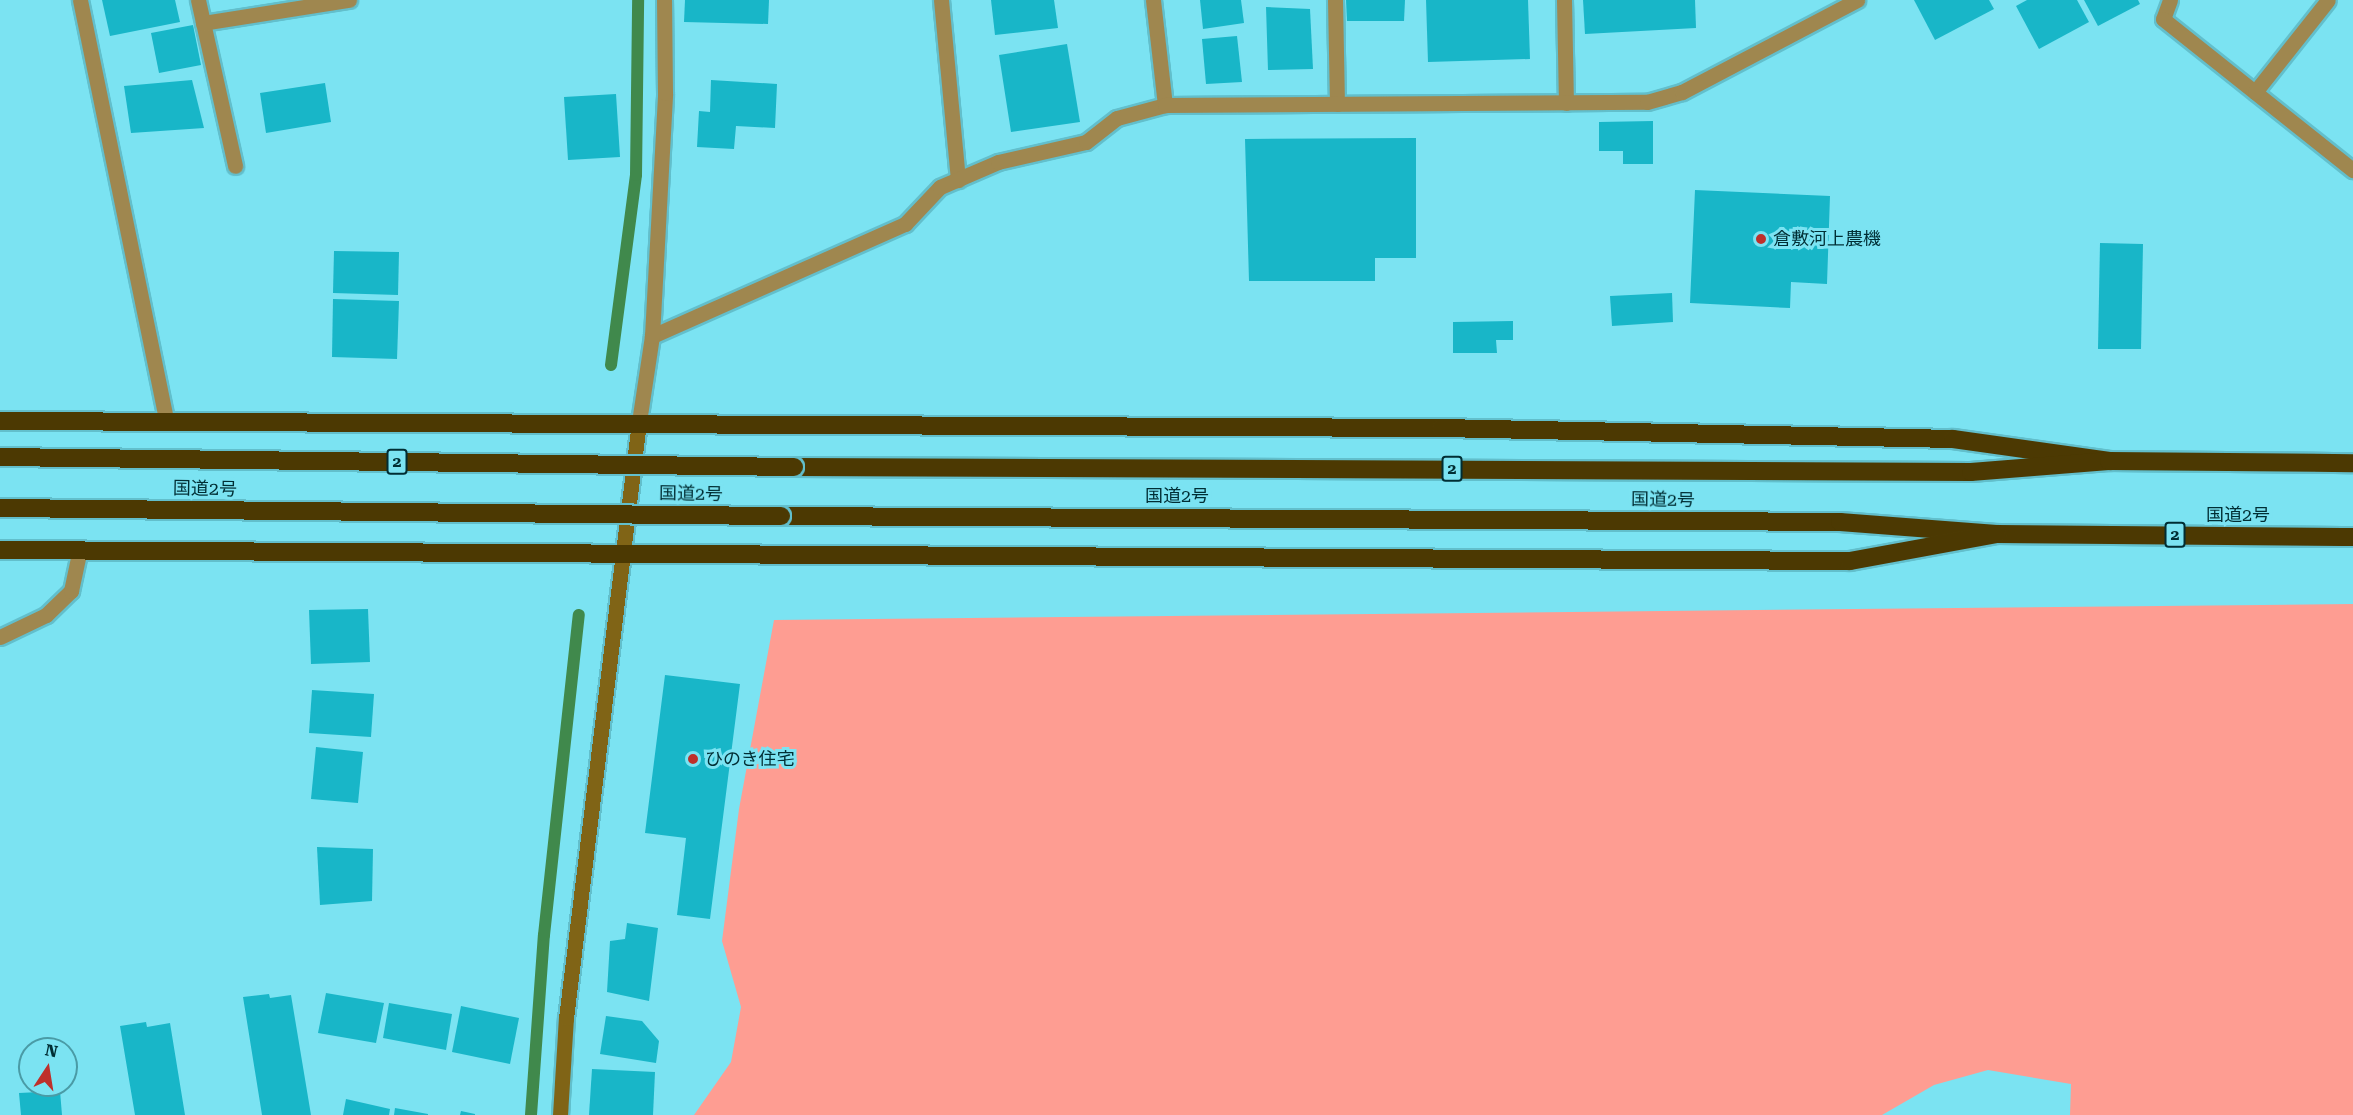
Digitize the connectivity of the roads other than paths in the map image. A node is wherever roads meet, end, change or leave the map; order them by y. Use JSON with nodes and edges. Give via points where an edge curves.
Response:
{"nodes":[{"id":1,"x":80,"y":0,"type":"edge"},
{"id":2,"x":198,"y":0,"type":"edge"},
{"id":3,"x":349,"y":0,"type":"edge"},
{"id":4,"x":664,"y":0,"type":"edge"},
{"id":5,"x":941,"y":0,"type":"edge"},
{"id":6,"x":1153,"y":0,"type":"edge"},
{"id":7,"x":1335,"y":0,"type":"edge"},
{"id":8,"x":1563,"y":0,"type":"edge"},
{"id":9,"x":1857,"y":0,"type":"edge"},
{"id":10,"x":2170,"y":0,"type":"edge"},
{"id":11,"x":2328,"y":0,"type":"edge"},
{"id":12,"x":203,"y":23,"type":"junction"},
{"id":13,"x":2255,"y":92,"type":"junction"},
{"id":14,"x":1566,"y":103,"type":"junction"},
{"id":15,"x":1337,"y":104,"type":"junction"},
{"id":16,"x":1165,"y":105,"type":"junction"},
{"id":17,"x":235,"y":166,"type":"dead end"},
{"id":18,"x":2353,"y":170,"type":"edge"},
{"id":19,"x":958,"y":180,"type":"junction"},
{"id":20,"x":652,"y":336,"type":"junction"},
{"id":21,"x":166,"y":420,"type":"junction"},
{"id":22,"x":0,"y":421,"type":"edge"},
{"id":23,"x":639,"y":422,"type":"junction"},
{"id":24,"x":0,"y":457,"type":"edge"},
{"id":25,"x":2109,"y":461,"type":"junction"},
{"id":26,"x":2353,"y":463,"type":"edge"},
{"id":27,"x":0,"y":508,"type":"edge"},
{"id":28,"x":1997,"y":534,"type":"junction"},
{"id":29,"x":2353,"y":537,"type":"edge"},
{"id":30,"x":0,"y":550,"type":"edge"},
{"id":31,"x":79,"y":552,"type":"junction"},
{"id":32,"x":620,"y":556,"type":"junction"},
{"id":33,"x":0,"y":637,"type":"edge"},
{"id":34,"x":560,"y":1115,"type":"edge"}],
"edges":[{"from":1,"to":21,"type":"street"},
{"from":2,"to":12,"type":"street"},
{"from":3,"to":12,"type":"street"},
{"from":4,"to":20,"type":"street","via":[[665,93]]},
{"from":5,"to":19,"type":"street"},
{"from":6,"to":16,"type":"street"},
{"from":7,"to":15,"type":"street"},
{"from":8,"to":14,"type":"street"},
{"from":9,"to":14,"type":"street","via":[[1682,92],[1647,102]]},
{"from":10,"to":13,"type":"street","via":[[2163,19]]},
{"from":11,"to":13,"type":"street"},
{"from":12,"to":17,"type":"street"},
{"from":13,"to":18,"type":"street"},
{"from":14,"to":15,"type":"street"},
{"from":15,"to":16,"type":"street"},
{"from":16,"to":19,"type":"street","via":[[1118,118],[1086,142],[1030,153]]},
{"from":19,"to":20,"type":"street","via":[[940,187],[905,224]]},
{"from":20,"to":23,"type":"street"},
{"from":21,"to":22,"type":"highway"},
{"from":21,"to":23,"type":"highway"},
{"from":23,"to":25,"type":"highway","via":[[1441,428],[1953,440]]},
{"from":23,"to":32,"type":"street"},
{"from":24,"to":25,"type":"highway","name":"国道2号","number":"2","bridge":true,"via":[[794,467],[1971,472]]},
{"from":25,"to":26,"type":"highway","name":"国道2号","number":"2"},
{"from":27,"to":28,"type":"highway","name":"国道2号","number":"2","bridge":true,"via":[[1840,522]]},
{"from":28,"to":29,"type":"highway","name":"国道2号","number":"2"},
{"from":28,"to":32,"type":"highway","via":[[1850,561]]},
{"from":30,"to":31,"type":"highway"},
{"from":31,"to":32,"type":"highway"},
{"from":31,"to":33,"type":"street","via":[[71,591],[45,615]]},
{"from":32,"to":34,"type":"street","via":[[566,1018]]}]}
